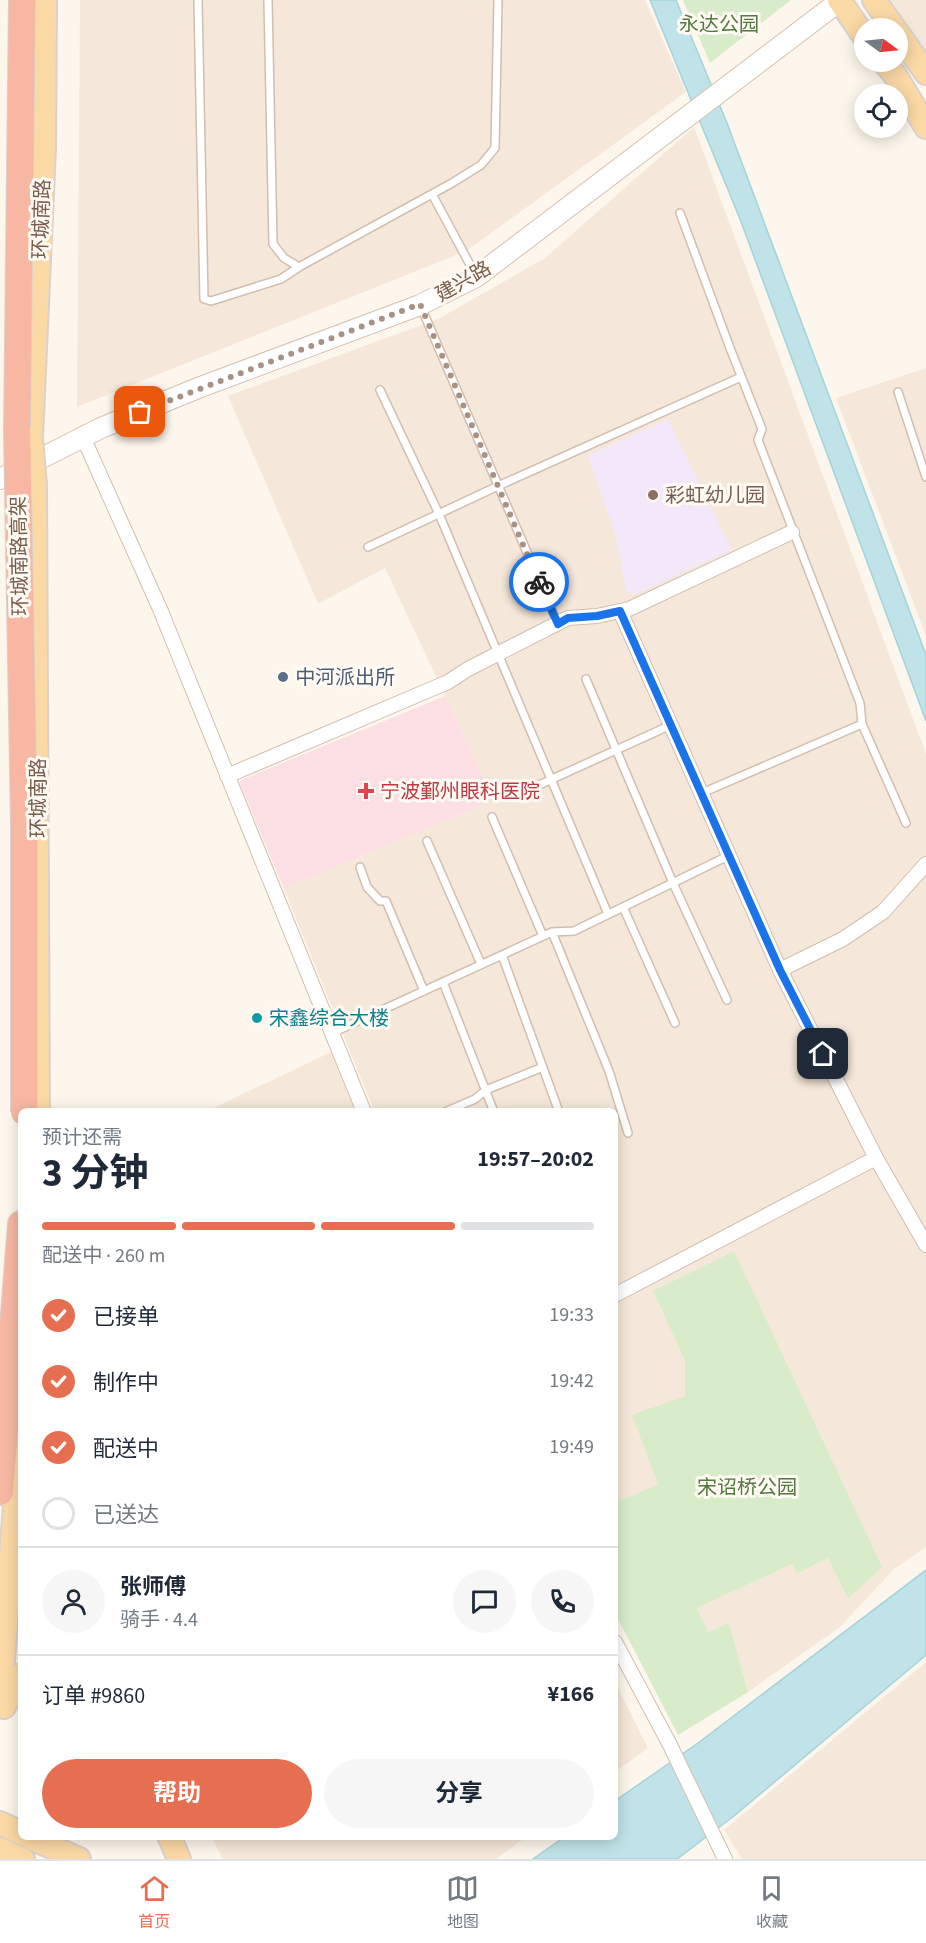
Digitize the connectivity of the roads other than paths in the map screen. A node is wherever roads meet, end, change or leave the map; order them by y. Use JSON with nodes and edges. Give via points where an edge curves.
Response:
{"nodes":[{"id":1,"x":22,"y":0,"type":"edge"},
{"id":2,"x":45,"y":0,"type":"edge"},
{"id":3,"x":198,"y":0,"type":"edge"},
{"id":4,"x":268,"y":0,"type":"edge"},
{"id":5,"x":498,"y":0,"type":"edge"},
{"id":6,"x":840,"y":0,"type":"edge"},
{"id":7,"x":874,"y":0,"type":"edge"},
{"id":8,"x":887,"y":18,"type":"edge"},
{"id":9,"x":854,"y":21,"type":"edge"},
{"id":10,"x":908,"y":49,"type":"edge"},
{"id":11,"x":893,"y":72,"type":"edge"},
{"id":12,"x":926,"y":74,"type":"edge"},
{"id":13,"x":926,"y":126,"type":"edge"},
{"id":14,"x":432,"y":194,"type":"junction"},
{"id":15,"x":680,"y":213,"type":"dead end"},
{"id":16,"x":299,"y":267,"type":"junction"},
{"id":17,"x":476,"y":277,"type":"junction"},
{"id":18,"x":420,"y":304,"type":"junction"},
{"id":19,"x":741,"y":377,"type":"junction"},
{"id":20,"x":380,"y":390,"type":"dead end"},
{"id":21,"x":898,"y":392,"type":"dead end"},
{"id":22,"x":83,"y":437,"type":"junction"},
{"id":23,"x":926,"y":477,"type":"edge"},
{"id":24,"x":0,"y":479,"type":"edge"},
{"id":25,"x":498,"y":486,"type":"junction"},
{"id":26,"x":438,"y":514,"type":"junction"},
{"id":27,"x":792,"y":532,"type":"junction"},
{"id":28,"x":368,"y":547,"type":"dead end"},
{"id":29,"x":620,"y":611,"type":"junction"},
{"id":30,"x":558,"y":624,"type":"junction"},
{"id":31,"x":497,"y":655,"type":"junction"},
{"id":32,"x":586,"y":679,"type":"dead end"},
{"id":33,"x":862,"y":724,"type":"junction"},
{"id":34,"x":671,"y":725,"type":"junction"},
{"id":35,"x":615,"y":750,"type":"junction"},
{"id":36,"x":227,"y":776,"type":"junction"},
{"id":37,"x":550,"y":780,"type":"junction"},
{"id":38,"x":528,"y":790,"type":"dead end"},
{"id":39,"x":702,"y":793,"type":"junction"},
{"id":40,"x":492,"y":817,"type":"dead end"},
{"id":41,"x":906,"y":823,"type":"dead end"},
{"id":42,"x":427,"y":841,"type":"dead end"},
{"id":43,"x":730,"y":855,"type":"junction"},
{"id":44,"x":926,"y":864,"type":"edge"},
{"id":45,"x":360,"y":867,"type":"dead end"},
{"id":46,"x":673,"y":882,"type":"junction"},
{"id":47,"x":622,"y":908,"type":"junction"},
{"id":48,"x":608,"y":914,"type":"junction"},
{"id":49,"x":552,"y":932,"type":"junction"},
{"id":50,"x":543,"y":936,"type":"junction"},
{"id":51,"x":502,"y":955,"type":"junction"},
{"id":52,"x":481,"y":964,"type":"junction"},
{"id":53,"x":780,"y":970,"type":"junction"},
{"id":54,"x":443,"y":982,"type":"junction"},
{"id":55,"x":424,"y":991,"type":"junction"},
{"id":56,"x":727,"y":1000,"type":"dead end"},
{"id":57,"x":675,"y":1023,"type":"dead end"},
{"id":58,"x":332,"y":1033,"type":"junction"},
{"id":59,"x":543,"y":1067,"type":"junction"},
{"id":60,"x":486,"y":1090,"type":"junction"},
{"id":61,"x":24,"y":1108,"type":"edge"},
{"id":62,"x":38,"y":1108,"type":"edge"},
{"id":63,"x":362,"y":1108,"type":"edge"},
{"id":64,"x":454,"y":1108,"type":"edge"},
{"id":65,"x":493,"y":1108,"type":"edge"},
{"id":66,"x":558,"y":1108,"type":"edge"},
{"id":67,"x":628,"y":1133,"type":"dead end"},
{"id":68,"x":876,"y":1158,"type":"junction"},
{"id":69,"x":926,"y":1245,"type":"edge"},
{"id":70,"x":18,"y":1262,"type":"edge"},
{"id":71,"x":618,"y":1293,"type":"edge"},
{"id":72,"x":18,"y":1469,"type":"edge"},
{"id":73,"x":0,"y":1492,"type":"edge"},
{"id":74,"x":10,"y":1582,"type":"edge"},
{"id":75,"x":618,"y":1648,"type":"edge"},
{"id":76,"x":18,"y":1681,"type":"edge"},
{"id":77,"x":0,"y":1701,"type":"edge"},
{"id":78,"x":0,"y":1714,"type":"edge"},
{"id":79,"x":0,"y":1823,"type":"edge"},
{"id":80,"x":18,"y":1832,"type":"edge"},
{"id":81,"x":36,"y":1840,"type":"edge"},
{"id":82,"x":171,"y":1840,"type":"edge"},
{"id":83,"x":0,"y":1848,"type":"edge"},
{"id":84,"x":23,"y":1859,"type":"edge"},
{"id":85,"x":79,"y":1859,"type":"edge"},
{"id":86,"x":179,"y":1859,"type":"edge"},
{"id":87,"x":726,"y":1859,"type":"edge"}],
"edges":[{"from":1,"to":61,"type":"highway","name":"环城南路高架","bridge":true,"via":[[17,430]]},
{"from":2,"to":62,"type":"main road","name":"环城南路","bridge":true,"via":[[44,148],[32,438]]},
{"from":3,"to":16,"type":"lane","via":[[204,299],[211,301],[281,279]]},
{"from":4,"to":16,"type":"lane","via":[[273,244],[284,258]]},
{"from":5,"to":14,"type":"lane","via":[[495,148],[481,165]]},
{"from":6,"to":9,"type":"main road"},
{"from":6,"to":17,"type":"street","name":"建兴路"},
{"from":7,"to":8,"type":"main road"},
{"from":10,"to":12,"type":"main road"},
{"from":11,"to":13,"type":"main road"},
{"from":14,"to":16,"type":"lane"},
{"from":14,"to":17,"type":"lane"},
{"from":15,"to":19,"type":"lane"},
{"from":17,"to":18,"type":"street","name":"建兴路"},
{"from":18,"to":22,"type":"street","name":"建兴路","via":[[198,388]]},
{"from":18,"to":25,"type":"lane"},
{"from":19,"to":25,"type":"lane"},
{"from":19,"to":27,"type":"lane","via":[[762,429],[758,440]]},
{"from":20,"to":26,"type":"lane"},
{"from":21,"to":23,"type":"lane"},
{"from":22,"to":24,"type":"street","name":"建兴路"},
{"from":22,"to":36,"type":"street","via":[[160,609]]},
{"from":25,"to":26,"type":"lane"},
{"from":25,"to":30,"type":"lane"},
{"from":26,"to":28,"type":"lane"},
{"from":26,"to":31,"type":"lane"},
{"from":27,"to":29,"type":"street"},
{"from":27,"to":33,"type":"lane","via":[[860,703]]},
{"from":29,"to":30,"type":"street","via":[[568,618]]},
{"from":29,"to":34,"type":"street"},
{"from":30,"to":31,"type":"street"},
{"from":31,"to":36,"type":"street","via":[[448,682]]},
{"from":31,"to":37,"type":"lane"},
{"from":32,"to":35,"type":"lane"},
{"from":33,"to":39,"type":"lane"},
{"from":33,"to":41,"type":"lane"},
{"from":34,"to":35,"type":"lane"},
{"from":34,"to":39,"type":"street"},
{"from":35,"to":37,"type":"lane"},
{"from":35,"to":46,"type":"lane"},
{"from":36,"to":58,"type":"street"},
{"from":37,"to":38,"type":"lane"},
{"from":37,"to":48,"type":"lane"},
{"from":39,"to":43,"type":"street"},
{"from":40,"to":50,"type":"lane"},
{"from":42,"to":52,"type":"lane"},
{"from":43,"to":46,"type":"lane"},
{"from":43,"to":53,"type":"street"},
{"from":44,"to":53,"type":"street","via":[[883,912],[843,939]]},
{"from":45,"to":55,"type":"lane","via":[[367,887],[386,901]]},
{"from":46,"to":47,"type":"lane"},
{"from":46,"to":56,"type":"lane"},
{"from":47,"to":48,"type":"lane"},
{"from":47,"to":57,"type":"lane"},
{"from":48,"to":49,"type":"lane","via":[[574,931]]},
{"from":49,"to":50,"type":"lane"},
{"from":49,"to":67,"type":"lane","via":[[609,1071]]},
{"from":50,"to":51,"type":"lane"},
{"from":51,"to":52,"type":"lane"},
{"from":51,"to":59,"type":"lane"},
{"from":52,"to":54,"type":"lane"},
{"from":53,"to":68,"type":"street"},
{"from":54,"to":55,"type":"lane"},
{"from":54,"to":60,"type":"lane"},
{"from":55,"to":58,"type":"lane"},
{"from":58,"to":63,"type":"street"},
{"from":59,"to":60,"type":"lane"},
{"from":59,"to":66,"type":"lane"},
{"from":60,"to":64,"type":"lane"},
{"from":60,"to":65,"type":"lane"},
{"from":68,"to":69,"type":"street"},
{"from":68,"to":71,"type":"street"},
{"from":70,"to":73,"type":"highway"},
{"from":72,"to":74,"type":"main road"},
{"from":74,"to":77,"type":"main road"},
{"from":75,"to":87,"type":"street"},
{"from":76,"to":78,"type":"main road"},
{"from":79,"to":80,"type":"main road"},
{"from":81,"to":85,"type":"main road"},
{"from":82,"to":86,"type":"main road"},
{"from":83,"to":84,"type":"main road"}]}
